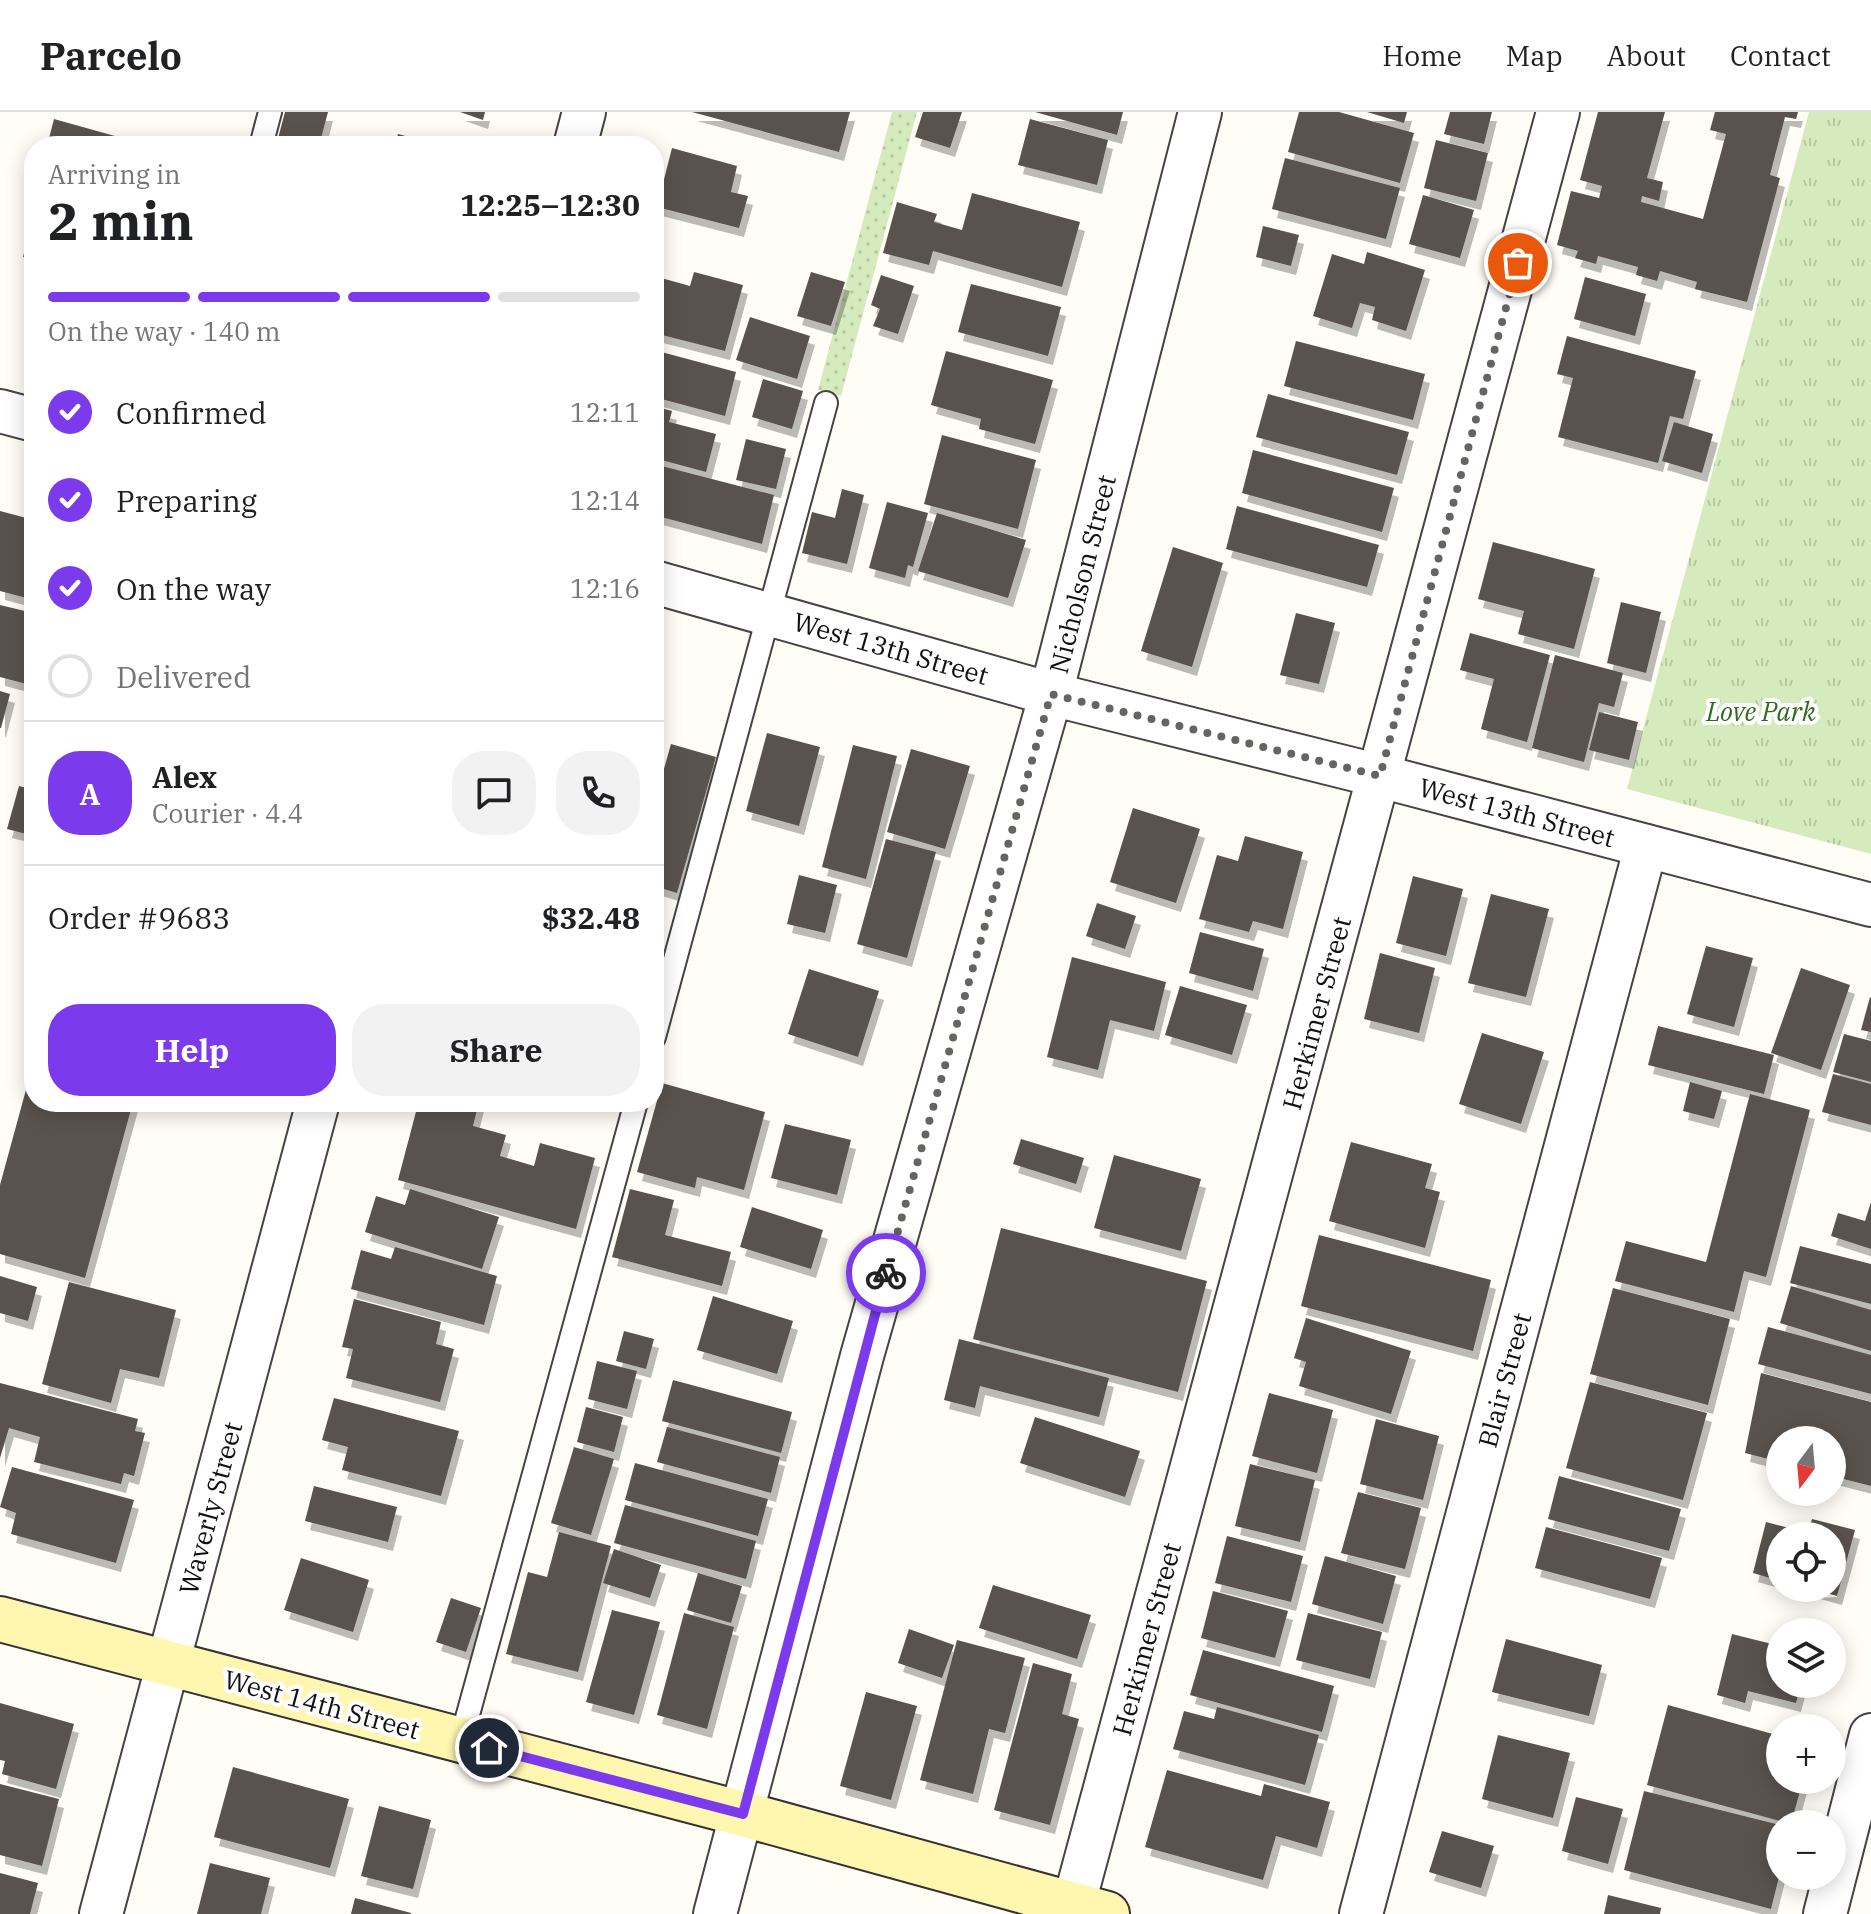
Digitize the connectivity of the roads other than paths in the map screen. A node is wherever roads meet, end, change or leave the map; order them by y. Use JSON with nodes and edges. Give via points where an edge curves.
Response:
{"nodes":[{"id":1,"x":270,"y":112,"type":"edge"},
{"id":2,"x":584,"y":112,"type":"edge"},
{"id":3,"x":1200,"y":112,"type":"edge"},
{"id":4,"x":1558,"y":112,"type":"edge"},
{"id":5,"x":264,"y":136,"type":"edge"},
{"id":6,"x":578,"y":136,"type":"edge"},
{"id":7,"x":826,"y":403,"type":"dead end"},
{"id":8,"x":0,"y":411,"type":"edge"},
{"id":9,"x":24,"y":417,"type":"edge"},
{"id":10,"x":664,"y":585,"type":"edge"},
{"id":11,"x":771,"y":613,"type":"junction"},
{"id":12,"x":1051,"y":694,"type":"junction"},
{"id":13,"x":1380,"y":776,"type":"junction"},
{"id":14,"x":1646,"y":846,"type":"junction"},
{"id":15,"x":1871,"y":905,"type":"edge"},
{"id":16,"x":664,"y":1001,"type":"edge"},
{"id":17,"x":315,"y":1112,"type":"edge"},
{"id":18,"x":633,"y":1112,"type":"edge"},
{"id":19,"x":0,"y":1619,"type":"edge"},
{"id":20,"x":168,"y":1664,"type":"junction"},
{"id":21,"x":1871,"y":1735,"type":"edge"},
{"id":22,"x":461,"y":1740,"type":"junction"},
{"id":23,"x":743,"y":1814,"type":"junction"},
{"id":24,"x":1084,"y":1911,"type":"edge"},
{"id":25,"x":101,"y":1914,"type":"edge"},
{"id":26,"x":715,"y":1914,"type":"edge"},
{"id":27,"x":1361,"y":1914,"type":"edge"},
{"id":28,"x":1825,"y":1914,"type":"edge"}],
"edges":[{"from":1,"to":5,"type":"lane"},
{"from":2,"to":6,"type":"street"},
{"from":3,"to":12,"type":"street","name":"Nicholson Street"},
{"from":4,"to":13,"type":"street","name":"Herkimer Street"},
{"from":7,"to":11,"type":"lane"},
{"from":8,"to":9,"type":"street"},
{"from":10,"to":11,"type":"street","name":"West 13th Street"},
{"from":11,"to":12,"type":"street","name":"West 13th Street"},
{"from":11,"to":16,"type":"lane"},
{"from":12,"to":13,"type":"street","name":"West 13th Street"},
{"from":12,"to":23,"type":"street","name":"Nicholson Street","via":[[862,1356]]},
{"from":13,"to":14,"type":"street","name":"West 13th Street"},
{"from":13,"to":24,"type":"street","name":"Herkimer Street"},
{"from":14,"to":15,"type":"street","name":"West 13th Street"},
{"from":14,"to":27,"type":"street","name":"Blair Street"},
{"from":17,"to":20,"type":"street","name":"Waverly Street"},
{"from":18,"to":22,"type":"lane"},
{"from":19,"to":20,"type":"street","name":"West 14th Street"},
{"from":20,"to":22,"type":"street","name":"West 14th Street"},
{"from":20,"to":25,"type":"street","name":"Waverly Street"},
{"from":21,"to":28,"type":"street"},
{"from":22,"to":23,"type":"street","name":"West 14th Street"},
{"from":23,"to":24,"type":"street","name":"West 14th Street"},
{"from":23,"to":26,"type":"street","name":"Nicholson Street"}]}
